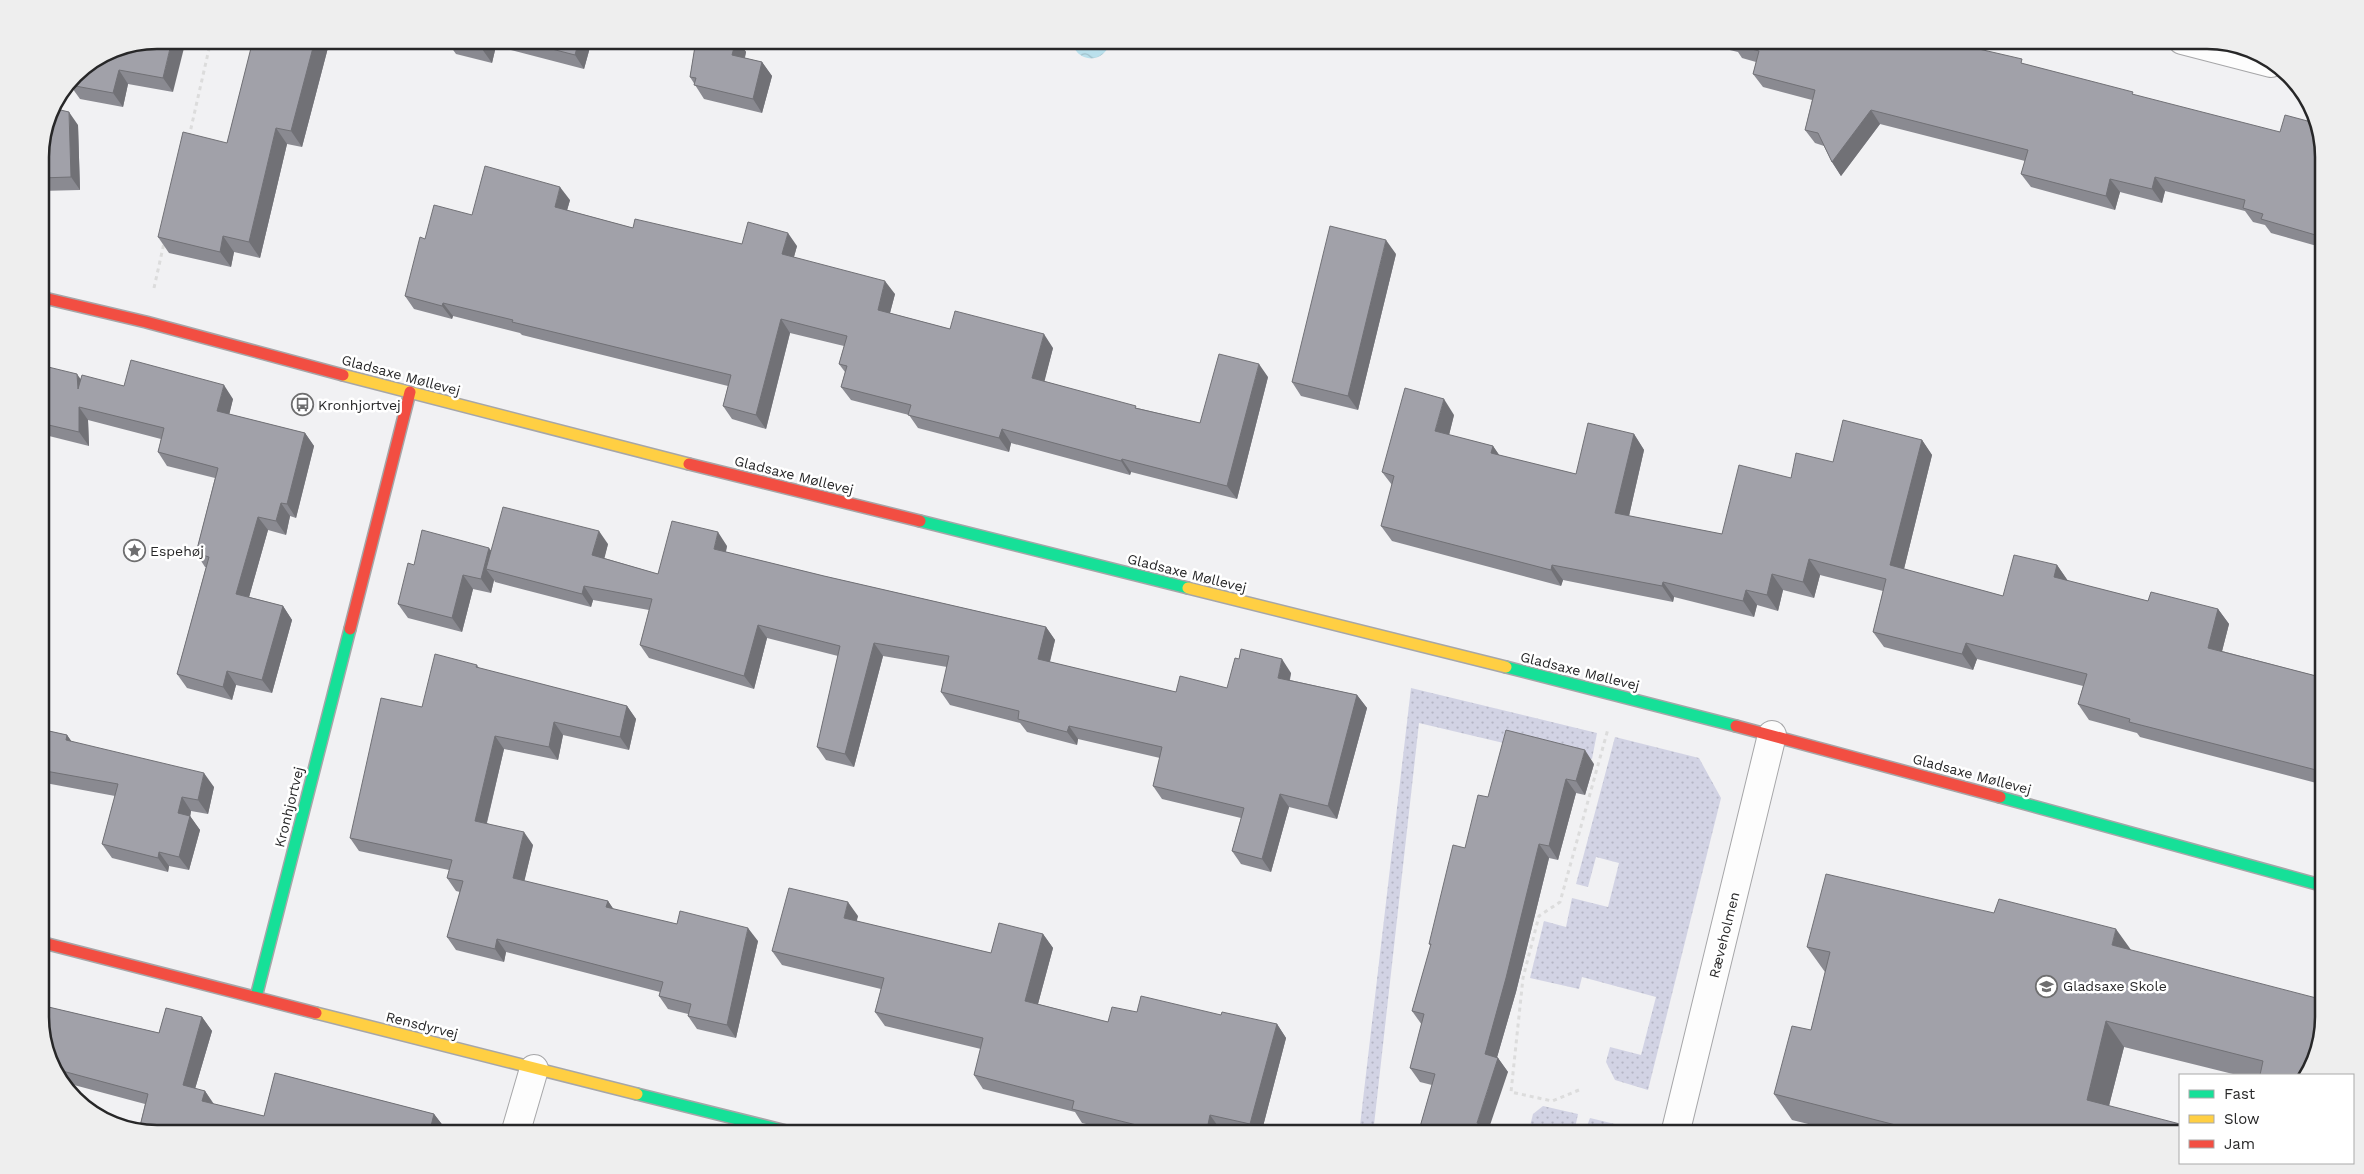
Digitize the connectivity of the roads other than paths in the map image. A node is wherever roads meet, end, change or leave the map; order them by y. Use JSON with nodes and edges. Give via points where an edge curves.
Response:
{"nodes":[{"id":1,"x":2223,"y":50,"type":"edge"},
{"id":2,"x":2246,"y":56,"type":"edge"},
{"id":3,"x":49,"y":298,"type":"edge"},
{"id":4,"x":410,"y":392,"type":"junction"},
{"id":5,"x":1772,"y":735,"type":"junction"},
{"id":6,"x":2315,"y":884,"type":"edge"},
{"id":7,"x":49,"y":944,"type":"edge"},
{"id":8,"x":256,"y":997,"type":"junction"},
{"id":9,"x":534,"y":1069,"type":"junction"},
{"id":10,"x":518,"y":1125,"type":"edge"},
{"id":11,"x":761,"y":1125,"type":"edge"},
{"id":12,"x":1676,"y":1125,"type":"edge"}],
"edges":[{"from":1,"to":2,"type":"street"},
{"from":3,"to":4,"type":"street","name":"Gladsaxe Møllevej"},
{"from":4,"to":5,"type":"street","name":"Gladsaxe Møllevej"},
{"from":4,"to":8,"type":"street","name":"Kronhjortvej"},
{"from":5,"to":6,"type":"street","name":"Gladsaxe Møllevej"},
{"from":5,"to":12,"type":"street","name":"Ræveholmen"},
{"from":7,"to":8,"type":"street","name":"Rensdyrvej"},
{"from":8,"to":9,"type":"street","name":"Rensdyrvej"},
{"from":9,"to":10,"type":"street"},
{"from":9,"to":11,"type":"street","name":"Rensdyrvej"}]}
